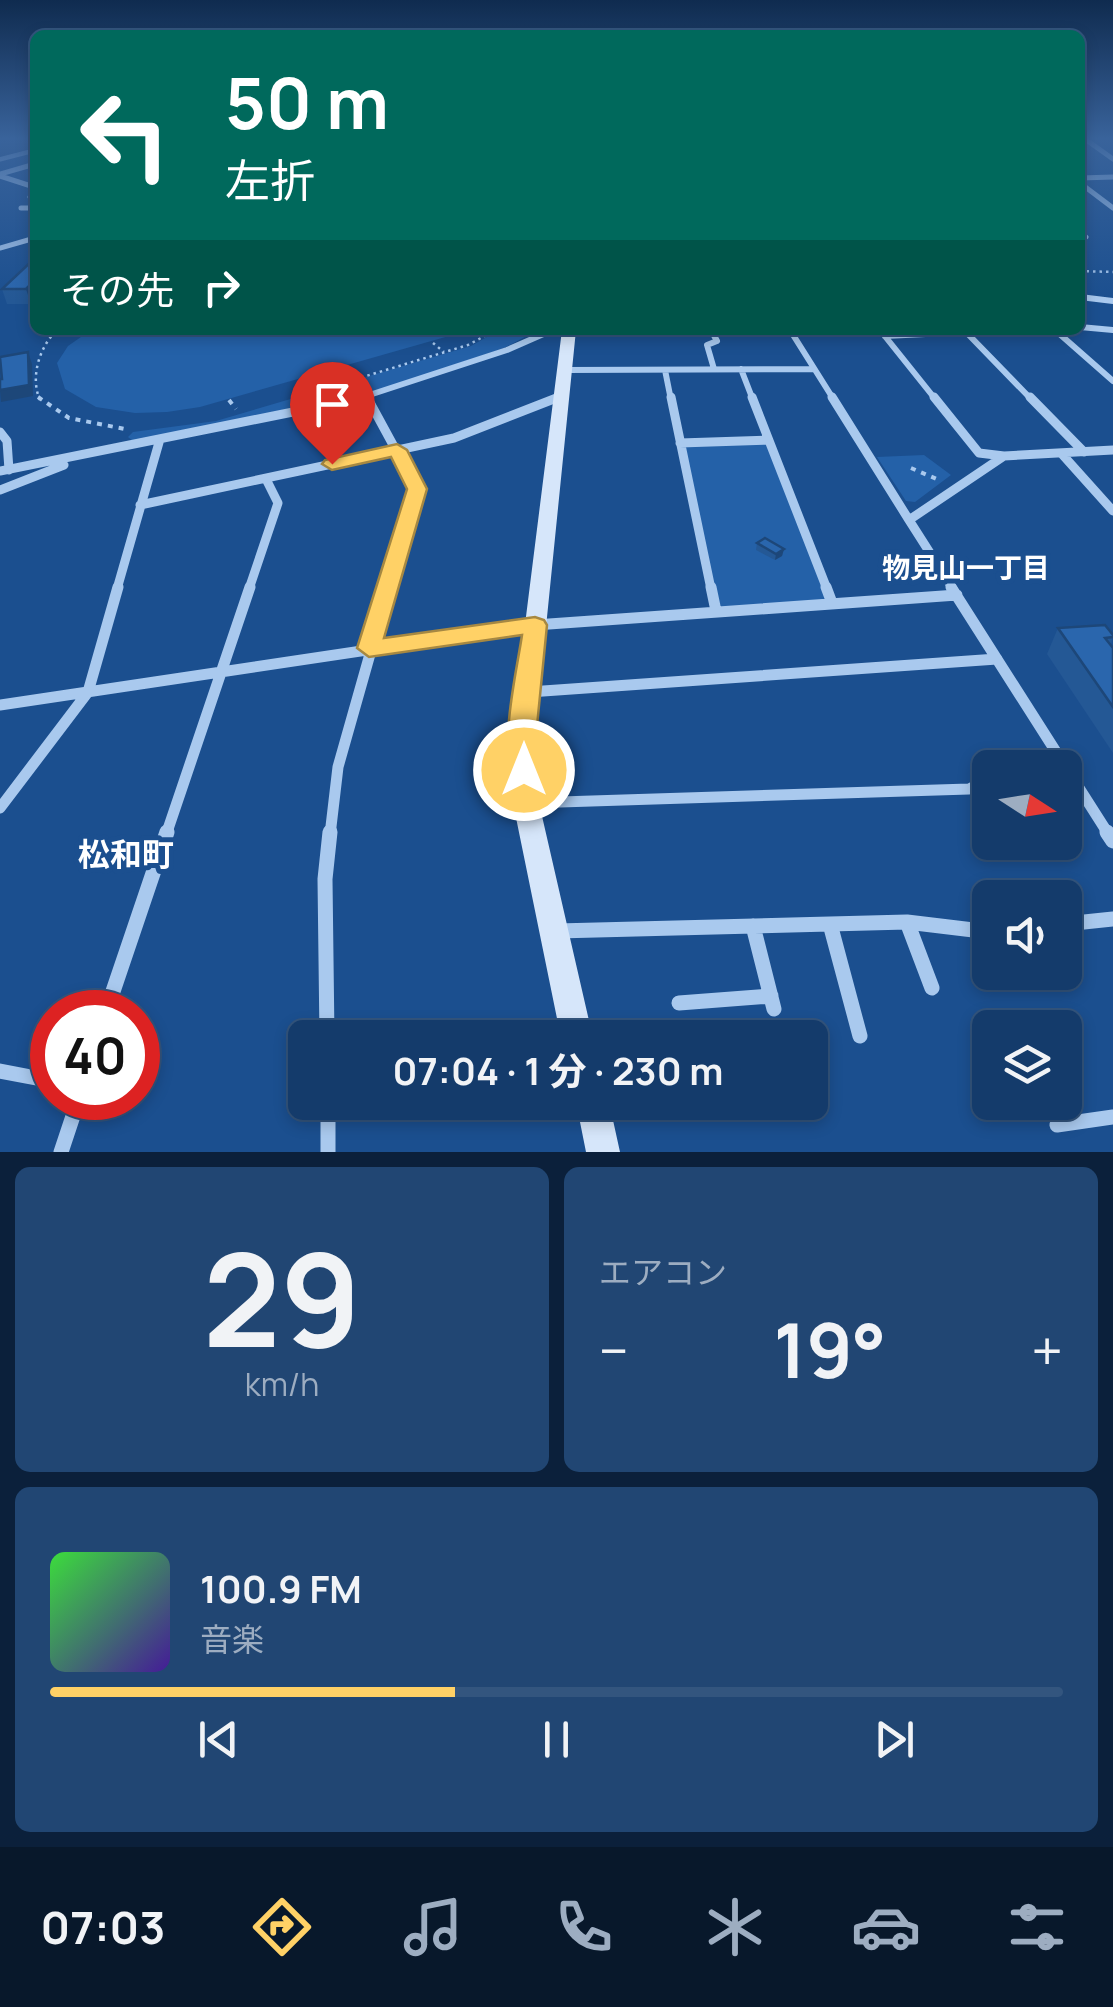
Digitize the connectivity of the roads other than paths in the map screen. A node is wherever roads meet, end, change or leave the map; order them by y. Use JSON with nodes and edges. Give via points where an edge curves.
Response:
{"nodes":[{"id":1,"x":21,"y":208,"type":"dead end"},
{"id":2,"x":30,"y":208,"type":"edge"},
{"id":3,"x":30,"y":239,"type":"edge"},
{"id":4,"x":0,"y":248,"type":"edge"},
{"id":5,"x":1085,"y":298,"type":"edge"},
{"id":6,"x":1113,"y":301,"type":"edge"},
{"id":7,"x":1085,"y":327,"type":"edge"},
{"id":8,"x":1113,"y":330,"type":"edge"},
{"id":9,"x":541,"y":335,"type":"edge"},
{"id":10,"x":569,"y":335,"type":"edge"},
{"id":11,"x":714,"y":335,"type":"edge"},
{"id":12,"x":793,"y":335,"type":"edge"},
{"id":13,"x":884,"y":335,"type":"edge"},
{"id":14,"x":969,"y":335,"type":"edge"},
{"id":15,"x":1061,"y":335,"type":"edge"},
{"id":16,"x":714,"y":369,"type":"junction"},
{"id":17,"x":740,"y":369,"type":"junction"},
{"id":18,"x":814,"y":369,"type":"junction"},
{"id":19,"x":566,"y":370,"type":"junction"},
{"id":20,"x":665,"y":370,"type":"junction"},
{"id":21,"x":1113,"y":381,"type":"edge"},
{"id":22,"x":563,"y":395,"type":"junction"},
{"id":23,"x":366,"y":397,"type":"junction"},
{"id":24,"x":0,"y":432,"type":"edge"},
{"id":25,"x":160,"y":439,"type":"junction"},
{"id":26,"x":768,"y":440,"type":"junction"},
{"id":27,"x":680,"y":443,"type":"junction"},
{"id":28,"x":397,"y":450,"type":"junction"},
{"id":29,"x":1113,"y":450,"type":"edge"},
{"id":30,"x":1084,"y":452,"type":"junction"},
{"id":31,"x":1061,"y":454,"type":"junction"},
{"id":32,"x":1004,"y":456,"type":"junction"},
{"id":33,"x":86,"y":457,"type":"junction"},
{"id":34,"x":5,"y":470,"type":"edge"},
{"id":35,"x":266,"y":478,"type":"junction"},
{"id":36,"x":0,"y":490,"type":"edge"},
{"id":37,"x":140,"y":505,"type":"junction"},
{"id":38,"x":1113,"y":511,"type":"edge"},
{"id":39,"x":910,"y":520,"type":"junction"},
{"id":40,"x":957,"y":595,"type":"junction"},
{"id":41,"x":832,"y":603,"type":"junction"},
{"id":42,"x":716,"y":610,"type":"junction"},
{"id":43,"x":535,"y":625,"type":"junction"},
{"id":44,"x":369,"y":648,"type":"junction"},
{"id":45,"x":997,"y":660,"type":"junction"},
{"id":46,"x":219,"y":671,"type":"junction"},
{"id":47,"x":88,"y":692,"type":"junction"},
{"id":48,"x":529,"y":692,"type":"junction"},
{"id":49,"x":0,"y":705,"type":"edge"},
{"id":50,"x":1054,"y":750,"type":"edge"},
{"id":51,"x":972,"y":787,"type":"edge"},
{"id":52,"x":1082,"y":793,"type":"edge"},
{"id":53,"x":526,"y":803,"type":"junction"},
{"id":54,"x":0,"y":808,"type":"edge"},
{"id":55,"x":1113,"y":841,"type":"edge"},
{"id":56,"x":1113,"y":918,"type":"edge"},
{"id":57,"x":907,"y":922,"type":"junction"},
{"id":58,"x":1082,"y":922,"type":"edge"},
{"id":59,"x":830,"y":924,"type":"junction"},
{"id":60,"x":753,"y":926,"type":"junction"},
{"id":61,"x":972,"y":930,"type":"edge"},
{"id":62,"x":552,"y":931,"type":"junction"},
{"id":63,"x":932,"y":988,"type":"dead end"},
{"id":64,"x":113,"y":990,"type":"edge"},
{"id":65,"x":679,"y":1003,"type":"dead end"},
{"id":66,"x":327,"y":1020,"type":"edge"},
{"id":67,"x":573,"y":1020,"type":"edge"},
{"id":68,"x":860,"y":1036,"type":"dead end"},
{"id":69,"x":0,"y":1071,"type":"edge"},
{"id":70,"x":30,"y":1077,"type":"edge"},
{"id":71,"x":1113,"y":1116,"type":"edge"},
{"id":72,"x":71,"y":1120,"type":"edge"},
{"id":73,"x":328,"y":1120,"type":"edge"},
{"id":74,"x":596,"y":1120,"type":"edge"},
{"id":75,"x":1057,"y":1125,"type":"dead end"},
{"id":76,"x":61,"y":1152,"type":"edge"},
{"id":77,"x":328,"y":1152,"type":"edge"},
{"id":78,"x":603,"y":1152,"type":"edge"}],
"edges":[{"from":1,"to":2,"type":"street"},
{"from":3,"to":4,"type":"street"},
{"from":5,"to":6,"type":"street"},
{"from":7,"to":8,"type":"street"},
{"from":9,"to":23,"type":"street"},
{"from":10,"to":19,"type":"street"},
{"from":11,"to":16,"type":"street","via":[[707,346]]},
{"from":12,"to":18,"type":"street"},
{"from":13,"to":32,"type":"street","via":[[980,453]]},
{"from":14,"to":30,"type":"street"},
{"from":15,"to":21,"type":"street"},
{"from":16,"to":17,"type":"street"},
{"from":16,"to":20,"type":"street"},
{"from":17,"to":18,"type":"street"},
{"from":17,"to":26,"type":"street"},
{"from":18,"to":39,"type":"street"},
{"from":19,"to":20,"type":"street"},
{"from":19,"to":22,"type":"street"},
{"from":20,"to":27,"type":"street"},
{"from":22,"to":28,"type":"street","via":[[454,438]]},
{"from":22,"to":43,"type":"street"},
{"from":23,"to":25,"type":"street"},
{"from":23,"to":28,"type":"street"},
{"from":24,"to":34,"type":"street","via":[[7,441]]},
{"from":25,"to":33,"type":"street"},
{"from":25,"to":37,"type":"street"},
{"from":26,"to":27,"type":"street"},
{"from":26,"to":41,"type":"street"},
{"from":27,"to":42,"type":"street"},
{"from":28,"to":35,"type":"street"},
{"from":28,"to":44,"type":"street","via":[[417,489]]},
{"from":29,"to":30,"type":"street"},
{"from":30,"to":31,"type":"street"},
{"from":31,"to":32,"type":"street"},
{"from":31,"to":38,"type":"street"},
{"from":32,"to":39,"type":"street"},
{"from":33,"to":34,"type":"street"},
{"from":33,"to":36,"type":"street"},
{"from":35,"to":37,"type":"street"},
{"from":35,"to":46,"type":"street","via":[[278,502]]},
{"from":37,"to":47,"type":"street"},
{"from":39,"to":40,"type":"street"},
{"from":40,"to":41,"type":"street"},
{"from":40,"to":45,"type":"street"},
{"from":41,"to":42,"type":"street"},
{"from":42,"to":43,"type":"street"},
{"from":43,"to":44,"type":"street"},
{"from":43,"to":48,"type":"street"},
{"from":44,"to":46,"type":"street"},
{"from":44,"to":66,"type":"street","via":[[338,766],[325,880]]},
{"from":45,"to":48,"type":"street"},
{"from":45,"to":50,"type":"street"},
{"from":46,"to":47,"type":"street"},
{"from":46,"to":64,"type":"street"},
{"from":47,"to":49,"type":"street"},
{"from":47,"to":54,"type":"street"},
{"from":48,"to":53,"type":"street","via":[[522,736]]},
{"from":51,"to":53,"type":"street"},
{"from":52,"to":55,"type":"street"},
{"from":53,"to":62,"type":"street"},
{"from":56,"to":58,"type":"street"},
{"from":57,"to":59,"type":"street"},
{"from":57,"to":61,"type":"street"},
{"from":57,"to":63,"type":"street"},
{"from":59,"to":60,"type":"street"},
{"from":59,"to":68,"type":"street"},
{"from":60,"to":62,"type":"street"},
{"from":60,"to":65,"type":"street","via":[[773,1002]]},
{"from":62,"to":67,"type":"street"},
{"from":69,"to":70,"type":"street"},
{"from":71,"to":75,"type":"street"},
{"from":72,"to":76,"type":"street"},
{"from":73,"to":77,"type":"street"},
{"from":74,"to":78,"type":"street"}]}
